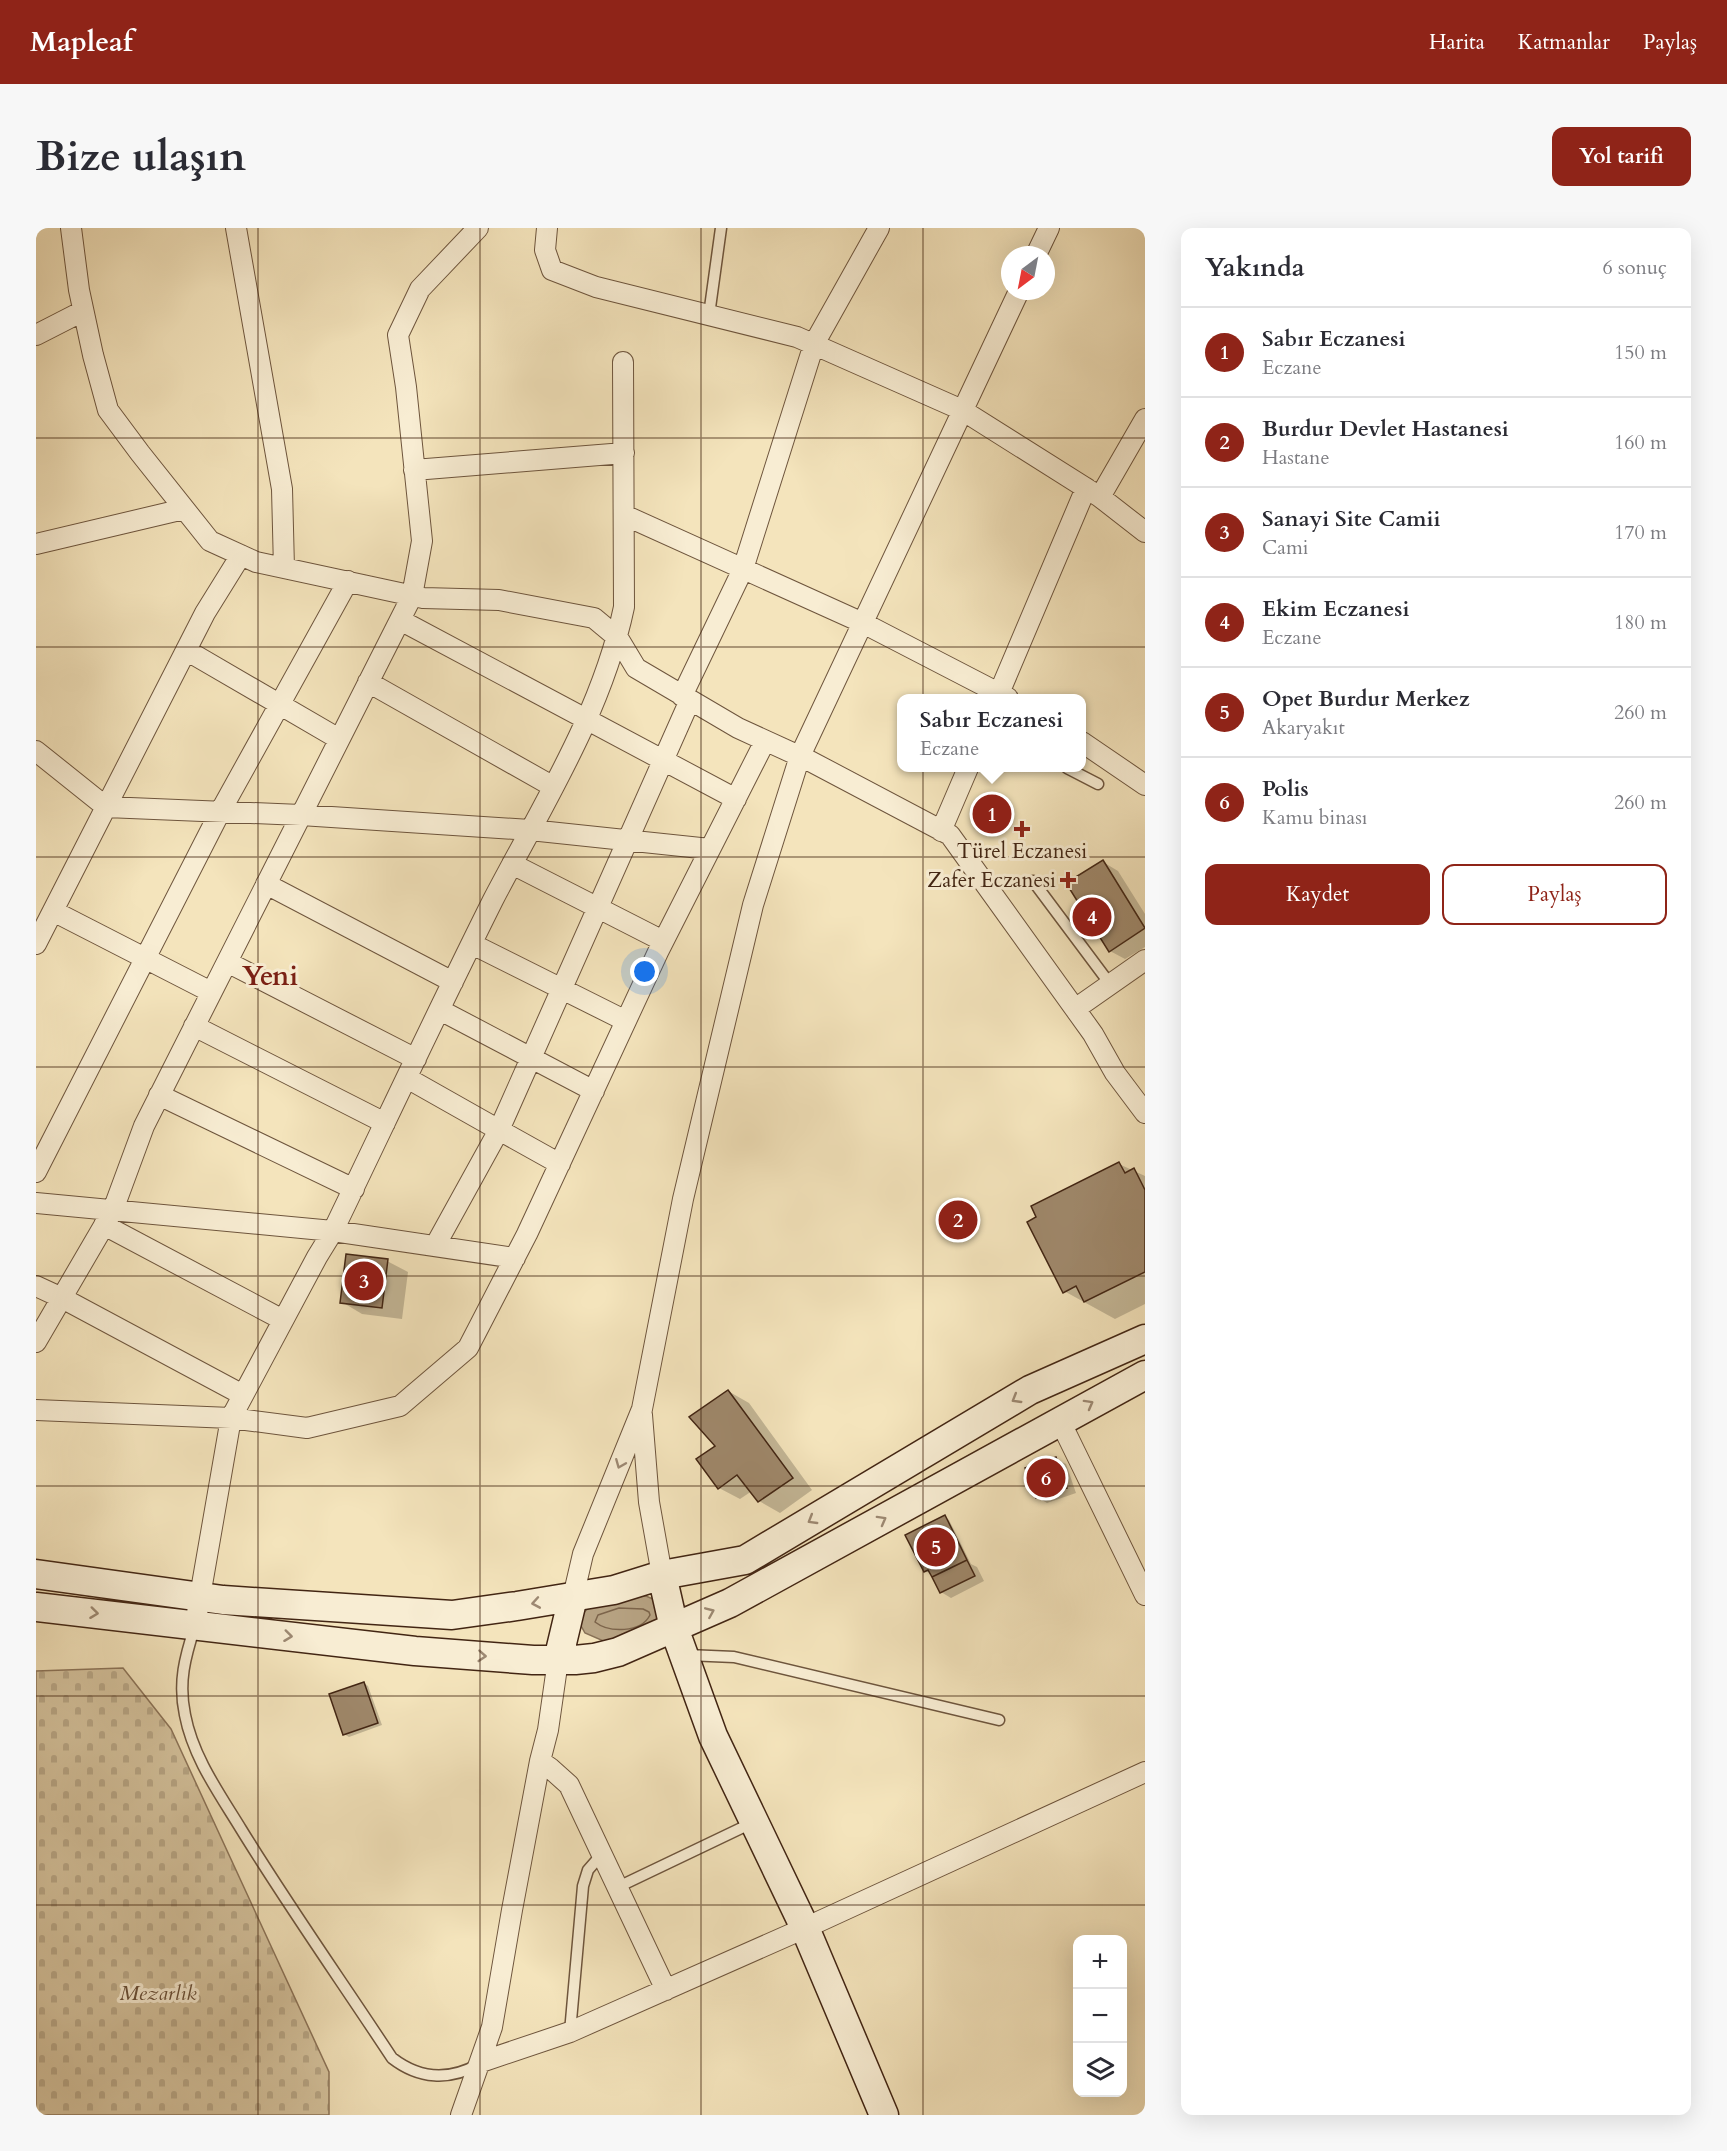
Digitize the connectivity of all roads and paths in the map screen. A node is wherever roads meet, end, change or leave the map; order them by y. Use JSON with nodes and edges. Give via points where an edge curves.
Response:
{"nodes":[{"id":1,"x":71,"y":228,"type":"edge"},
{"id":2,"x":236,"y":228,"type":"edge"},
{"id":3,"x":478,"y":228,"type":"edge"},
{"id":4,"x":547,"y":228,"type":"edge"},
{"id":5,"x":721,"y":228,"type":"edge"},
{"id":6,"x":879,"y":228,"type":"edge"},
{"id":7,"x":1049,"y":228,"type":"edge"},
{"id":8,"x":1040,"y":246,"type":"edge"},
{"id":9,"x":1015,"y":300,"type":"edge"},
{"id":10,"x":83,"y":311,"type":"junction"},
{"id":11,"x":710,"y":315,"type":"junction"},
{"id":12,"x":36,"y":335,"type":"edge"},
{"id":13,"x":814,"y":344,"type":"junction"},
{"id":14,"x":623,"y":362,"type":"dead end"},
{"id":15,"x":962,"y":410,"type":"junction"},
{"id":16,"x":1145,"y":420,"type":"edge"},
{"id":17,"x":624,"y":453,"type":"junction"},
{"id":18,"x":414,"y":470,"type":"junction"},
{"id":19,"x":1093,"y":493,"type":"junction"},
{"id":20,"x":184,"y":509,"type":"junction"},
{"id":21,"x":624,"y":514,"type":"junction"},
{"id":22,"x":1145,"y":532,"type":"edge"},
{"id":23,"x":36,"y":544,"type":"edge"},
{"id":24,"x":241,"y":555,"type":"junction"},
{"id":25,"x":284,"y":568,"type":"junction"},
{"id":26,"x":743,"y":569,"type":"junction"},
{"id":27,"x":348,"y":581,"type":"junction"},
{"id":28,"x":412,"y":596,"type":"junction"},
{"id":29,"x":400,"y":620,"type":"junction"},
{"id":30,"x":862,"y":623,"type":"junction"},
{"id":31,"x":618,"y":638,"type":"junction"},
{"id":32,"x":186,"y":650,"type":"junction"},
{"id":33,"x":368,"y":682,"type":"junction"},
{"id":34,"x":996,"y":694,"type":"edge"},
{"id":35,"x":1003,"y":694,"type":"edge"},
{"id":36,"x":686,"y":698,"type":"junction"},
{"id":37,"x":279,"y":706,"type":"junction"},
{"id":38,"x":587,"y":719,"type":"junction"},
{"id":39,"x":339,"y":739,"type":"junction"},
{"id":40,"x":765,"y":741,"type":"junction"},
{"id":41,"x":1086,"y":745,"type":"edge"},
{"id":42,"x":36,"y":751,"type":"edge"},
{"id":43,"x":800,"y":756,"type":"junction"},
{"id":44,"x":663,"y":760,"type":"junction"},
{"id":45,"x":966,"y":772,"type":"edge"},
{"id":46,"x":1075,"y":772,"type":"edge"},
{"id":47,"x":1098,"y":784,"type":"dead end"},
{"id":48,"x":1145,"y":785,"type":"edge"},
{"id":49,"x":552,"y":786,"type":"junction"},
{"id":50,"x":736,"y":799,"type":"junction"},
{"id":51,"x":106,"y":807,"type":"junction"},
{"id":52,"x":220,"y":812,"type":"junction"},
{"id":53,"x":301,"y":815,"type":"junction"},
{"id":54,"x":530,"y":830,"type":"junction"},
{"id":55,"x":941,"y":831,"type":"junction"},
{"id":56,"x":627,"y":840,"type":"junction"},
{"id":57,"x":710,"y":849,"type":"junction"},
{"id":58,"x":512,"y":864,"type":"junction"},
{"id":59,"x":1033,"y":881,"type":"dead end"},
{"id":60,"x":266,"y":884,"type":"junction"},
{"id":61,"x":597,"y":907,"type":"junction"},
{"id":62,"x":53,"y":911,"type":"junction"},
{"id":63,"x":663,"y":941,"type":"junction"},
{"id":64,"x":36,"y":944,"type":"edge"},
{"id":65,"x":472,"y":944,"type":"junction"},
{"id":66,"x":146,"y":958,"type":"junction"},
{"id":67,"x":1145,"y":960,"type":"edge"},
{"id":68,"x":226,"y":962,"type":"junction"},
{"id":69,"x":453,"y":981,"type":"junction"},
{"id":70,"x":1110,"y":984,"type":"junction"},
{"id":71,"x":561,"y":989,"type":"junction"},
{"id":72,"x":211,"y":992,"type":"junction"},
{"id":73,"x":1075,"y":1009,"type":"junction"},
{"id":74,"x":440,"y":1010,"type":"junction"},
{"id":75,"x":626,"y":1022,"type":"junction"},
{"id":76,"x":194,"y":1026,"type":"junction"},
{"id":77,"x":531,"y":1058,"type":"junction"},
{"id":78,"x":416,"y":1059,"type":"junction"},
{"id":79,"x":407,"y":1078,"type":"junction"},
{"id":80,"x":594,"y":1091,"type":"junction"},
{"id":81,"x":159,"y":1095,"type":"junction"},
{"id":82,"x":1145,"y":1113,"type":"edge"},
{"id":83,"x":385,"y":1123,"type":"junction"},
{"id":84,"x":499,"y":1130,"type":"junction"},
{"id":85,"x":560,"y":1164,"type":"junction"},
{"id":86,"x":36,"y":1172,"type":"edge"},
{"id":87,"x":354,"y":1189,"type":"junction"},
{"id":88,"x":36,"y":1203,"type":"edge"},
{"id":89,"x":108,"y":1218,"type":"junction"},
{"id":90,"x":333,"y":1231,"type":"junction"},
{"id":91,"x":435,"y":1246,"type":"junction"},
{"id":92,"x":515,"y":1258,"type":"junction"},
{"id":93,"x":36,"y":1286,"type":"edge"},
{"id":94,"x":62,"y":1298,"type":"junction"},
{"id":95,"x":283,"y":1320,"type":"junction"},
{"id":96,"x":1145,"y":1339,"type":"edge"},
{"id":97,"x":36,"y":1342,"type":"edge"},
{"id":98,"x":1145,"y":1375,"type":"edge"},
{"id":99,"x":243,"y":1395,"type":"junction"},
{"id":100,"x":642,"y":1409,"type":"junction"},
{"id":101,"x":36,"y":1410,"type":"edge"},
{"id":102,"x":231,"y":1418,"type":"junction"},
{"id":103,"x":1060,"y":1421,"type":"junction"},
{"id":104,"x":36,"y":1574,"type":"edge"},
{"id":105,"x":662,"y":1575,"type":"junction"},
{"id":106,"x":1145,"y":1595,"type":"edge"},
{"id":107,"x":200,"y":1597,"type":"junction"},
{"id":108,"x":573,"y":1597,"type":"junction"},
{"id":109,"x":36,"y":1606,"type":"edge"},
{"id":110,"x":195,"y":1625,"type":"junction"},
{"id":111,"x":674,"y":1628,"type":"junction"},
{"id":112,"x":683,"y":1655,"type":"junction"},
{"id":113,"x":558,"y":1660,"type":"junction"},
{"id":114,"x":999,"y":1720,"type":"dead end"},
{"id":115,"x":540,"y":1761,"type":"junction"},
{"id":116,"x":1145,"y":1772,"type":"edge"},
{"id":117,"x":754,"y":1821,"type":"junction"},
{"id":118,"x":602,"y":1854,"type":"junction"},
{"id":119,"x":618,"y":1887,"type":"junction"},
{"id":120,"x":805,"y":1928,"type":"junction"},
{"id":121,"x":666,"y":1990,"type":"junction"},
{"id":122,"x":570,"y":2032,"type":"junction"},
{"id":123,"x":481,"y":2062,"type":"junction"},
{"id":124,"x":460,"y":2115,"type":"edge"},
{"id":125,"x":884,"y":2115,"type":"edge"}],
"edges":[{"from":1,"to":10,"type":"street"},
{"from":2,"to":25,"type":"street","via":[[282,489]]},
{"from":3,"to":18,"type":"street","via":[[420,289],[398,335]]},
{"from":4,"to":11,"type":"street","via":[[545,250],[552,270],[596,287]]},
{"from":5,"to":11,"type":"lane"},
{"from":6,"to":13,"type":"street"},
{"from":7,"to":8,"type":"street"},
{"from":9,"to":15,"type":"street"},
{"from":10,"to":12,"type":"street"},
{"from":10,"to":20,"type":"street","via":[[108,410]]},
{"from":11,"to":13,"type":"street"},
{"from":13,"to":15,"type":"street"},
{"from":13,"to":26,"type":"street"},
{"from":14,"to":17,"type":"street"},
{"from":15,"to":19,"type":"street"},
{"from":15,"to":30,"type":"street"},
{"from":16,"to":19,"type":"street"},
{"from":17,"to":18,"type":"street"},
{"from":17,"to":21,"type":"street"},
{"from":18,"to":28,"type":"street","via":[[422,541]]},
{"from":19,"to":22,"type":"street"},
{"from":19,"to":35,"type":"street"},
{"from":20,"to":23,"type":"street"},
{"from":20,"to":24,"type":"street","via":[[210,541]]},
{"from":21,"to":26,"type":"street"},
{"from":21,"to":31,"type":"street","via":[[624,607]]},
{"from":24,"to":25,"type":"street"},
{"from":24,"to":32,"type":"street"},
{"from":25,"to":27,"type":"street"},
{"from":26,"to":30,"type":"street"},
{"from":26,"to":36,"type":"street"},
{"from":27,"to":28,"type":"street"},
{"from":27,"to":37,"type":"street"},
{"from":28,"to":29,"type":"street"},
{"from":28,"to":31,"type":"street","via":[[499,600],[567,612],[594,618]]},
{"from":29,"to":33,"type":"street"},
{"from":29,"to":38,"type":"street"},
{"from":30,"to":34,"type":"street"},
{"from":30,"to":43,"type":"street"},
{"from":31,"to":36,"type":"street","via":[[636,668]]},
{"from":31,"to":38,"type":"street"},
{"from":32,"to":37,"type":"street"},
{"from":32,"to":51,"type":"street"},
{"from":33,"to":39,"type":"street"},
{"from":33,"to":49,"type":"street"},
{"from":36,"to":40,"type":"street"},
{"from":36,"to":44,"type":"street"},
{"from":37,"to":39,"type":"street"},
{"from":37,"to":52,"type":"street"},
{"from":38,"to":44,"type":"street"},
{"from":38,"to":49,"type":"street"},
{"from":39,"to":53,"type":"street"},
{"from":40,"to":43,"type":"street"},
{"from":40,"to":50,"type":"street"},
{"from":41,"to":48,"type":"street"},
{"from":42,"to":51,"type":"street"},
{"from":43,"to":55,"type":"street"},
{"from":43,"to":100,"type":"street","via":[[753,905],[683,1198]]},
{"from":44,"to":50,"type":"street"},
{"from":44,"to":56,"type":"street"},
{"from":45,"to":55,"type":"street"},
{"from":46,"to":47,"type":"lane"},
{"from":49,"to":54,"type":"street"},
{"from":50,"to":57,"type":"street"},
{"from":51,"to":52,"type":"street"},
{"from":51,"to":62,"type":"street"},
{"from":52,"to":53,"type":"street"},
{"from":52,"to":66,"type":"street"},
{"from":53,"to":54,"type":"street"},
{"from":53,"to":60,"type":"street"},
{"from":54,"to":56,"type":"street"},
{"from":54,"to":58,"type":"street"},
{"from":55,"to":73,"type":"street","via":[[950,836]]},
{"from":56,"to":57,"type":"street"},
{"from":56,"to":61,"type":"street"},
{"from":57,"to":63,"type":"street"},
{"from":58,"to":61,"type":"street"},
{"from":58,"to":65,"type":"street"},
{"from":59,"to":70,"type":"lane"},
{"from":60,"to":68,"type":"street"},
{"from":60,"to":69,"type":"street"},
{"from":61,"to":63,"type":"street"},
{"from":61,"to":71,"type":"street"},
{"from":62,"to":64,"type":"street"},
{"from":62,"to":66,"type":"street"},
{"from":63,"to":75,"type":"street"},
{"from":65,"to":69,"type":"street"},
{"from":65,"to":71,"type":"street"},
{"from":66,"to":72,"type":"street"},
{"from":66,"to":86,"type":"street"},
{"from":67,"to":70,"type":"street"},
{"from":68,"to":72,"type":"street"},
{"from":68,"to":78,"type":"street"},
{"from":69,"to":74,"type":"street"},
{"from":70,"to":73,"type":"street"},
{"from":71,"to":75,"type":"street"},
{"from":71,"to":77,"type":"street"},
{"from":72,"to":76,"type":"street"},
{"from":73,"to":82,"type":"street"},
{"from":74,"to":77,"type":"street"},
{"from":74,"to":78,"type":"street"},
{"from":75,"to":80,"type":"street"},
{"from":76,"to":81,"type":"street"},
{"from":76,"to":83,"type":"street"},
{"from":77,"to":80,"type":"street"},
{"from":77,"to":84,"type":"street"},
{"from":78,"to":79,"type":"street"},
{"from":79,"to":83,"type":"street"},
{"from":79,"to":84,"type":"street"},
{"from":80,"to":85,"type":"street"},
{"from":81,"to":87,"type":"street"},
{"from":81,"to":89,"type":"street"},
{"from":83,"to":87,"type":"street"},
{"from":84,"to":85,"type":"street"},
{"from":84,"to":91,"type":"street"},
{"from":85,"to":92,"type":"street"},
{"from":87,"to":90,"type":"street"},
{"from":88,"to":89,"type":"street"},
{"from":89,"to":90,"type":"street"},
{"from":89,"to":94,"type":"street"},
{"from":89,"to":95,"type":"street"},
{"from":90,"to":91,"type":"street"},
{"from":90,"to":95,"type":"street"},
{"from":91,"to":92,"type":"street"},
{"from":92,"to":102,"type":"street","via":[[468,1348],[400,1406],[307,1428]]},
{"from":93,"to":94,"type":"street"},
{"from":94,"to":97,"type":"street"},
{"from":94,"to":99,"type":"street"},
{"from":95,"to":99,"type":"street"},
{"from":96,"to":105,"type":"main road","one_way":true,"via":[[1030,1390],[745,1560]]},
{"from":103,"to":98,"type":"main road","one_way":true},
{"from":99,"to":102,"type":"street"},
{"from":100,"to":105,"type":"street","via":[[649,1502]]},
{"from":100,"to":108,"type":"street","one_way":true,"via":[[583,1554]]},
{"from":101,"to":102,"type":"street"},
{"from":102,"to":107,"type":"street"},
{"from":103,"to":106,"type":"street"},
{"from":111,"to":103,"type":"main road","one_way":true,"via":[[775,1580]]},
{"from":104,"to":107,"type":"main road"},
{"from":105,"to":108,"type":"main road","via":[[614,1590]]},
{"from":105,"to":111,"type":"main road"},
{"from":108,"to":107,"type":"main road","one_way":true,"via":[[452,1615]]},
{"from":107,"to":110,"type":"street"},
{"from":108,"to":113,"type":"main road"},
{"from":109,"to":110,"type":"main road","one_way":true},
{"from":110,"to":113,"type":"main road","one_way":true,"via":[[415,1651]]},
{"from":110,"to":123,"type":"lane","via":[[182,1680],[189,1733],[205,1770],[259,1858],[392,2058],[410,2070],[432,2076],[458,2074]]},
{"from":111,"to":112,"type":"main road"},
{"from":111,"to":113,"type":"main road","via":[[618,1652]]},
{"from":112,"to":114,"type":"lane","via":[[734,1657]]},
{"from":112,"to":117,"type":"main road","via":[[713,1736]]},
{"from":113,"to":115,"type":"street"},
{"from":115,"to":118,"type":"street","via":[[569,1785]]},
{"from":115,"to":123,"type":"street","via":[[492,2027]]},
{"from":116,"to":120,"type":"street"},
{"from":117,"to":119,"type":"lane"},
{"from":117,"to":120,"type":"main road"},
{"from":118,"to":119,"type":"street"},
{"from":118,"to":122,"type":"lane","via":[[588,1870],[583,1886]]},
{"from":119,"to":121,"type":"street"},
{"from":120,"to":121,"type":"street"},
{"from":120,"to":125,"type":"main road"},
{"from":121,"to":122,"type":"street"},
{"from":122,"to":123,"type":"street"},
{"from":123,"to":124,"type":"street"}]}
